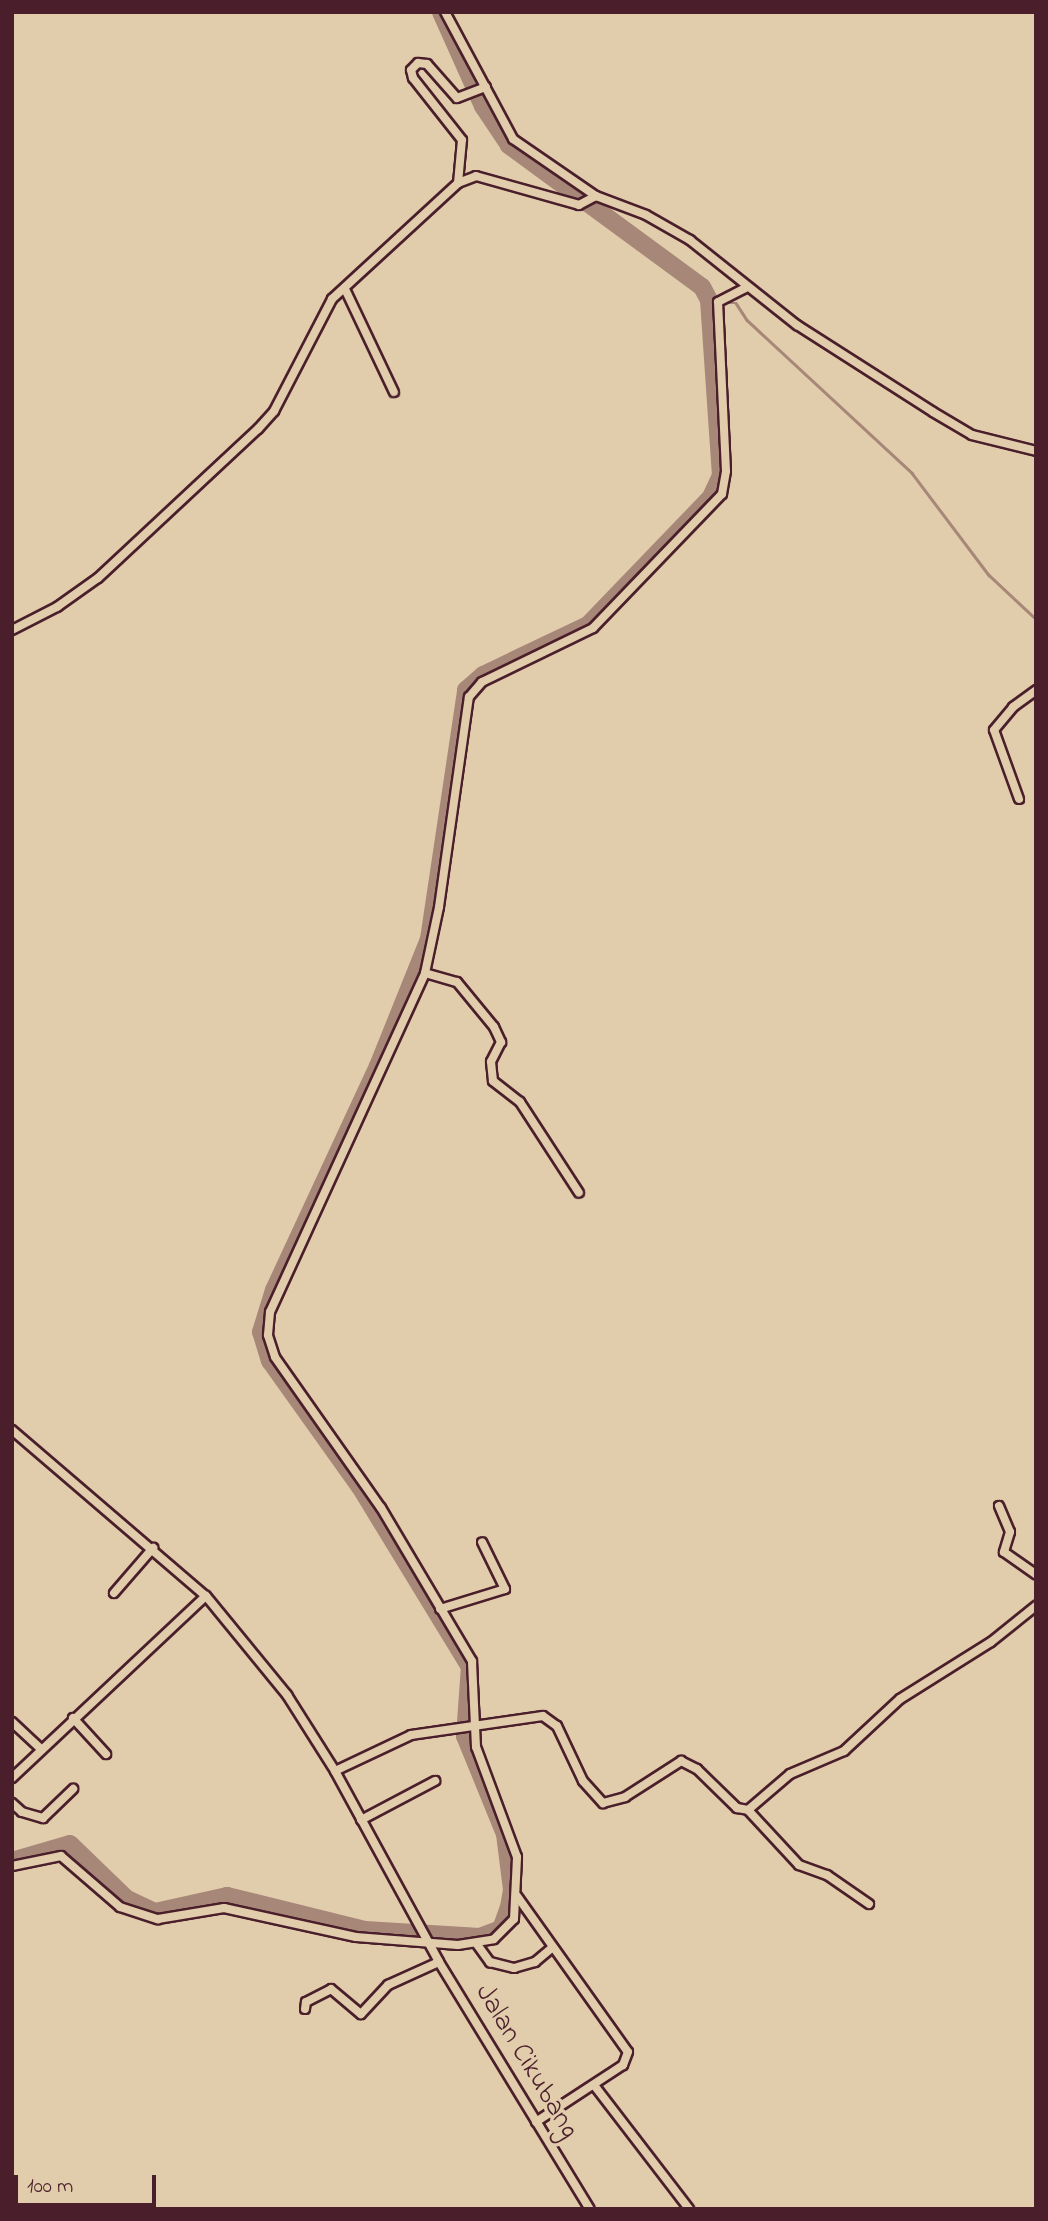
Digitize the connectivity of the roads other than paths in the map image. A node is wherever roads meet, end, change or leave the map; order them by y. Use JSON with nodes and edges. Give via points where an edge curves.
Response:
{"nodes":[{"id":1,"x":445,"y":12,"type":"edge"},
{"id":2,"x":480,"y":91,"type":"junction"},
{"id":3,"x":458,"y":183,"type":"junction"},
{"id":4,"x":590,"y":200,"type":"junction"},
{"id":5,"x":746,"y":288,"type":"junction"},
{"id":6,"x":345,"y":289,"type":"junction"},
{"id":7,"x":394,"y":392,"type":"dead end"},
{"id":8,"x":1036,"y":451,"type":"edge"},
{"id":9,"x":12,"y":630,"type":"edge"},
{"id":10,"x":1036,"y":690,"type":"edge"},
{"id":11,"x":1019,"y":799,"type":"dead end"},
{"id":12,"x":425,"y":973,"type":"junction"},
{"id":13,"x":579,"y":1194,"type":"dead end"},
{"id":14,"x":12,"y":1430,"type":"edge"},
{"id":15,"x":999,"y":1506,"type":"dead end"},
{"id":16,"x":482,"y":1542,"type":"dead end"},
{"id":17,"x":153,"y":1548,"type":"junction"},
{"id":18,"x":1036,"y":1574,"type":"edge"},
{"id":19,"x":114,"y":1593,"type":"dead end"},
{"id":20,"x":206,"y":1596,"type":"junction"},
{"id":21,"x":1036,"y":1606,"type":"edge"},
{"id":22,"x":440,"y":1609,"type":"junction"},
{"id":23,"x":73,"y":1718,"type":"junction"},
{"id":24,"x":12,"y":1721,"type":"edge"},
{"id":25,"x":466,"y":1729,"type":"junction"},
{"id":26,"x":40,"y":1748,"type":"junction"},
{"id":27,"x":106,"y":1754,"type":"dead end"},
{"id":28,"x":335,"y":1771,"type":"junction"},
{"id":29,"x":12,"y":1778,"type":"edge"},
{"id":30,"x":435,"y":1782,"type":"dead end"},
{"id":31,"x":73,"y":1789,"type":"dead end"},
{"id":32,"x":12,"y":1803,"type":"edge"},
{"id":33,"x":748,"y":1810,"type":"junction"},
{"id":34,"x":361,"y":1820,"type":"junction"},
{"id":35,"x":12,"y":1866,"type":"edge"},
{"id":36,"x":517,"y":1896,"type":"junction"},
{"id":37,"x":869,"y":1904,"type":"dead end"},
{"id":38,"x":427,"y":1941,"type":"junction"},
{"id":39,"x":476,"y":1943,"type":"junction"},
{"id":40,"x":553,"y":1947,"type":"junction"},
{"id":41,"x":439,"y":1962,"type":"junction"},
{"id":42,"x":305,"y":2009,"type":"dead end"},
{"id":43,"x":594,"y":2085,"type":"junction"},
{"id":44,"x":536,"y":2122,"type":"junction"},
{"id":45,"x":590,"y":2209,"type":"edge"},
{"id":46,"x":689,"y":2209,"type":"edge"}],
"edges":[{"from":1,"to":2,"type":"street"},
{"from":2,"to":3,"type":"street","via":[[454,97],[424,63],[411,70],[412,78],[462,140]]},
{"from":2,"to":4,"type":"street","via":[[518,144]]},
{"from":3,"to":4,"type":"street","via":[[482,176]]},
{"from":3,"to":6,"type":"street"},
{"from":4,"to":5,"type":"street","via":[[646,215],[690,240]]},
{"from":5,"to":8,"type":"street","via":[[854,363],[972,435]]},
{"from":5,"to":12,"type":"street","via":[[718,302],[726,471],[722,494],[593,628],[482,682],[469,697]]},
{"from":6,"to":7,"type":"street"},
{"from":6,"to":9,"type":"street","via":[[325,309],[266,421],[98,578],[57,607]]},
{"from":10,"to":11,"type":"street","via":[[1013,707],[994,730]]},
{"from":12,"to":13,"type":"street","via":[[457,982],[494,1027],[501,1042],[491,1062],[493,1081],[520,1102]]},
{"from":12,"to":22,"type":"street","via":[[270,1312],[268,1335],[275,1357],[381,1508]]},
{"from":14,"to":17,"type":"street","name":"Jalan Cikubang"},
{"from":15,"to":18,"type":"street","via":[[1010,1532],[1004,1552]]},
{"from":16,"to":22,"type":"street","via":[[505,1589]]},
{"from":17,"to":19,"type":"street"},
{"from":17,"to":20,"type":"street","name":"Jalan Cikubang"},
{"from":20,"to":23,"type":"street"},
{"from":20,"to":28,"type":"street","name":"Jalan Cikubang","via":[[287,1695]]},
{"from":21,"to":33,"type":"street","via":[[991,1642],[900,1699],[844,1751],[790,1774]]},
{"from":22,"to":25,"type":"street","via":[[474,1668]]},
{"from":23,"to":26,"type":"street"},
{"from":23,"to":27,"type":"street"},
{"from":24,"to":26,"type":"street"},
{"from":25,"to":28,"type":"street","via":[[404,1738]]},
{"from":25,"to":33,"type":"street","via":[[536,1715],[547,1717],[560,1731],[583,1781],[603,1803],[625,1797],[681,1761],[697,1769],[737,1808]]},
{"from":25,"to":36,"type":"street","via":[[514,1838]]},
{"from":26,"to":29,"type":"street"},
{"from":28,"to":34,"type":"street","name":"Jalan Cikubang"},
{"from":30,"to":34,"type":"street"},
{"from":31,"to":32,"type":"street","via":[[43,1818],[22,1812]]},
{"from":33,"to":37,"type":"street","via":[[799,1865],[827,1875]]},
{"from":34,"to":38,"type":"street","name":"Jalan Cikubang"},
{"from":35,"to":38,"type":"street","via":[[61,1856],[120,1907],[145,1917],[171,1920],[224,1908],[356,1937]]},
{"from":36,"to":39,"type":"street","via":[[514,1919],[505,1931]]},
{"from":36,"to":40,"type":"street"},
{"from":38,"to":39,"type":"street"},
{"from":38,"to":41,"type":"street","name":"Jalan Cikubang"},
{"from":39,"to":40,"type":"street","via":[[490,1962],[514,1968],[535,1962]]},
{"from":40,"to":43,"type":"street","via":[[628,2052],[623,2064]]},
{"from":41,"to":42,"type":"street","via":[[388,1985],[361,2014],[331,1989],[306,2002]]},
{"from":41,"to":44,"type":"street","name":"Jalan Cikubang"},
{"from":43,"to":44,"type":"street"},
{"from":43,"to":46,"type":"street"},
{"from":44,"to":45,"type":"street","name":"Jalan Cikubang"}]}
